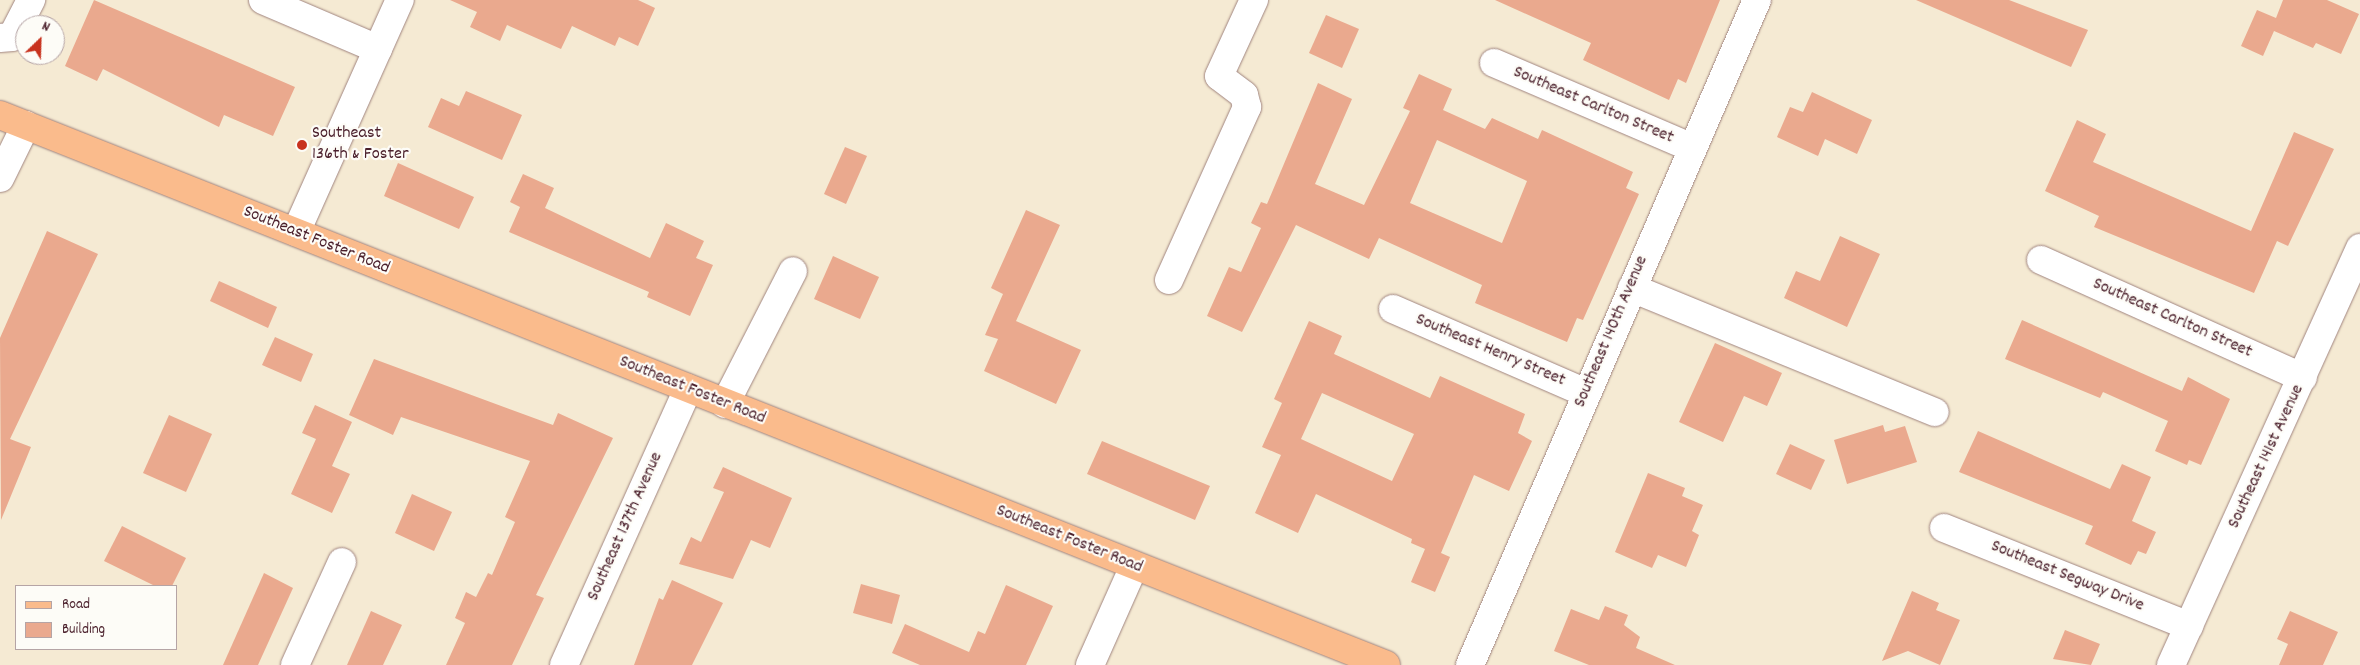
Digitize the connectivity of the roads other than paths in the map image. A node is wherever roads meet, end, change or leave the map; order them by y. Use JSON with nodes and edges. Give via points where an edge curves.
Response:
{"nodes":[{"id":1,"x":31,"y":0,"type":"edge"},
{"id":2,"x":263,"y":0,"type":"edge"},
{"id":3,"x":400,"y":0,"type":"edge"},
{"id":4,"x":1254,"y":0,"type":"edge"},
{"id":5,"x":1757,"y":0,"type":"edge"},
{"id":6,"x":0,"y":38,"type":"edge"},
{"id":7,"x":378,"y":49,"type":"junction"},
{"id":8,"x":1494,"y":63,"type":"dead end"},
{"id":9,"x":0,"y":115,"type":"edge"},
{"id":10,"x":26,"y":125,"type":"junction"},
{"id":11,"x":1692,"y":148,"type":"junction"},
{"id":12,"x":0,"y":178,"type":"edge"},
{"id":13,"x":296,"y":232,"type":"junction"},
{"id":14,"x":2360,"y":248,"type":"edge"},
{"id":15,"x":2041,"y":260,"type":"dead end"},
{"id":16,"x":792,"y":271,"type":"dead end"},
{"id":17,"x":1169,"y":280,"type":"dead end"},
{"id":18,"x":1632,"y":288,"type":"junction"},
{"id":19,"x":1394,"y":310,"type":"dead end"},
{"id":20,"x":2303,"y":378,"type":"junction"},
{"id":21,"x":688,"y":389,"type":"junction"},
{"id":22,"x":1586,"y":393,"type":"junction"},
{"id":23,"x":725,"y":404,"type":"junction"},
{"id":24,"x":1935,"y":412,"type":"dead end"},
{"id":25,"x":1944,"y":528,"type":"dead end"},
{"id":26,"x":342,"y":562,"type":"dead end"},
{"id":27,"x":1134,"y":566,"type":"junction"},
{"id":28,"x":2189,"y":626,"type":"junction"},
{"id":29,"x":295,"y":665,"type":"edge"},
{"id":30,"x":564,"y":665,"type":"edge"},
{"id":31,"x":1090,"y":665,"type":"edge"},
{"id":32,"x":1386,"y":665,"type":"edge"},
{"id":33,"x":1470,"y":665,"type":"edge"},
{"id":34,"x":2171,"y":665,"type":"edge"}],
"edges":[{"from":1,"to":6,"type":"street","via":[[12,37]]},
{"from":2,"to":7,"type":"street"},
{"from":3,"to":7,"type":"street"},
{"from":4,"to":17,"type":"street","via":[[1219,76],[1244,95],[1247,107]]},
{"from":5,"to":11,"type":"street","name":"Southeast 140th Avenue"},
{"from":7,"to":13,"type":"street"},
{"from":8,"to":11,"type":"street","name":"Southeast Carlton Street"},
{"from":9,"to":10,"type":"main road","name":"Southeast Foster Road"},
{"from":10,"to":12,"type":"street"},
{"from":10,"to":13,"type":"main road","name":"Southeast Foster Road"},
{"from":11,"to":18,"type":"street","name":"Southeast 140th Avenue"},
{"from":13,"to":21,"type":"main road","name":"Southeast Foster Road"},
{"from":14,"to":20,"type":"street","name":"Southeast 141st Avenue"},
{"from":15,"to":20,"type":"street","name":"Southeast Carlton Street"},
{"from":16,"to":23,"type":"street"},
{"from":18,"to":22,"type":"street","name":"Southeast 140th Avenue"},
{"from":18,"to":24,"type":"street"},
{"from":19,"to":22,"type":"street","name":"Southeast Henry Street"},
{"from":20,"to":28,"type":"street","name":"Southeast 141st Avenue"},
{"from":21,"to":23,"type":"main road","name":"Southeast Foster Road"},
{"from":21,"to":30,"type":"street","name":"Southeast 137th Avenue"},
{"from":22,"to":33,"type":"street","name":"Southeast 140th Avenue"},
{"from":23,"to":27,"type":"main road","name":"Southeast Foster Road"},
{"from":25,"to":28,"type":"street","name":"Southeast Segway Drive"},
{"from":26,"to":29,"type":"street"},
{"from":27,"to":31,"type":"street"},
{"from":27,"to":32,"type":"main road","name":"Southeast Foster Road"},
{"from":28,"to":34,"type":"street","name":"Southeast 141st Avenue"}]}
